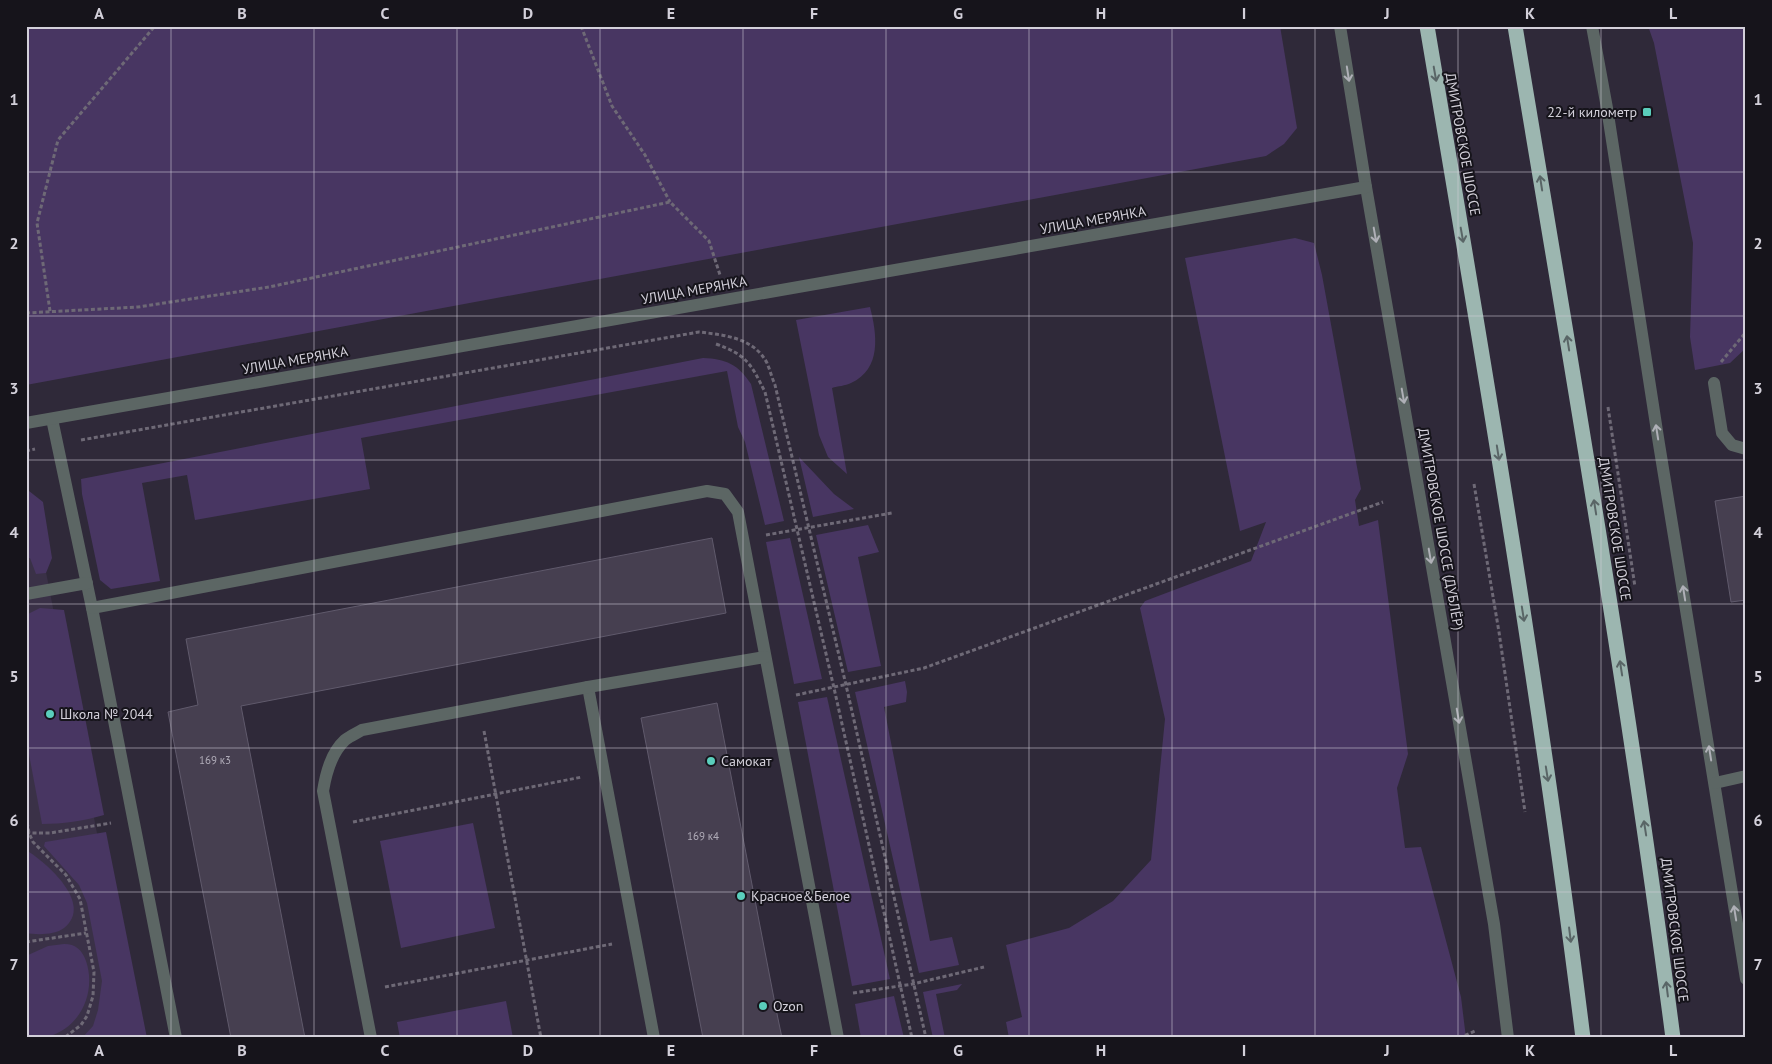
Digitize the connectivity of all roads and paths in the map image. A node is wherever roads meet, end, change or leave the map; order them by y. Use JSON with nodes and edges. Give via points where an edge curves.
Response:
{"nodes":[{"id":1,"x":155,"y":26,"type":"edge"},
{"id":2,"x":581,"y":26,"type":"edge"},
{"id":3,"x":1340,"y":26,"type":"edge"},
{"id":4,"x":1427,"y":26,"type":"edge"},
{"id":5,"x":1515,"y":26,"type":"edge"},
{"id":6,"x":1592,"y":26,"type":"edge"},
{"id":7,"x":1366,"y":187,"type":"junction"},
{"id":8,"x":670,"y":202,"type":"junction"},
{"id":9,"x":720,"y":275,"type":"dead end"},
{"id":10,"x":50,"y":311,"type":"junction"},
{"id":11,"x":26,"y":312,"type":"edge"},
{"id":12,"x":1746,"y":332,"type":"edge"},
{"id":13,"x":716,"y":344,"type":"dead end"},
{"id":14,"x":1714,"y":383,"type":"joint"},
{"id":15,"x":52,"y":418,"type":"junction"},
{"id":16,"x":26,"y":423,"type":"edge"},
{"id":17,"x":57,"y":444,"type":"junction"},
{"id":18,"x":1746,"y":449,"type":"edge"},
{"id":19,"x":26,"y":451,"type":"edge"},
{"id":20,"x":1474,"y":484,"type":"dead end"},
{"id":21,"x":1383,"y":502,"type":"dead end"},
{"id":22,"x":892,"y":512,"type":"dead end"},
{"id":23,"x":809,"y":527,"type":"junction"},
{"id":24,"x":797,"y":530,"type":"junction"},
{"id":25,"x":743,"y":540,"type":"junction"},
{"id":26,"x":86,"y":583,"type":"junction"},
{"id":27,"x":26,"y":594,"type":"edge"},
{"id":28,"x":92,"y":608,"type":"junction"},
{"id":29,"x":765,"y":657,"type":"junction"},
{"id":30,"x":846,"y":685,"type":"junction"},
{"id":31,"x":588,"y":687,"type":"junction"},
{"id":32,"x":834,"y":688,"type":"junction"},
{"id":33,"x":774,"y":700,"type":"junction"},
{"id":34,"x":480,"y":708,"type":"junction"},
{"id":35,"x":604,"y":773,"type":"junction"},
{"id":36,"x":1746,"y":776,"type":"edge"},
{"id":37,"x":1715,"y":783,"type":"junction"},
{"id":38,"x":496,"y":794,"type":"junction"},
{"id":39,"x":1526,"y":815,"type":"dead end"},
{"id":40,"x":26,"y":816,"type":"edge"},
{"id":41,"x":96,"y":825,"type":"dead end"},
{"id":42,"x":330,"y":826,"type":"junction"},
{"id":43,"x":28,"y":833,"type":"edge"},
{"id":44,"x":86,"y":933,"type":"junction"},
{"id":45,"x":635,"y":940,"type":"junction"},
{"id":46,"x":26,"y":942,"type":"edge"},
{"id":47,"x":527,"y":960,"type":"junction"},
{"id":48,"x":984,"y":967,"type":"dead end"},
{"id":49,"x":1746,"y":979,"type":"edge"},
{"id":50,"x":913,"y":984,"type":"junction"},
{"id":51,"x":899,"y":985,"type":"junction"},
{"id":52,"x":362,"y":992,"type":"junction"},
{"id":53,"x":830,"y":997,"type":"junction"},
{"id":54,"x":1475,"y":1031,"type":"dead end"},
{"id":55,"x":64,"y":1038,"type":"edge"},
{"id":56,"x":176,"y":1038,"type":"edge"},
{"id":57,"x":371,"y":1038,"type":"edge"},
{"id":58,"x":542,"y":1038,"type":"edge"},
{"id":59,"x":654,"y":1038,"type":"edge"},
{"id":60,"x":838,"y":1038,"type":"edge"},
{"id":61,"x":912,"y":1038,"type":"edge"},
{"id":62,"x":926,"y":1038,"type":"edge"},
{"id":63,"x":1458,"y":1038,"type":"edge"},
{"id":64,"x":1508,"y":1038,"type":"edge"},
{"id":65,"x":1583,"y":1038,"type":"edge"},
{"id":66,"x":1673,"y":1038,"type":"edge"}],
"edges":[{"from":1,"to":10,"type":"path","via":[[58,140],[37,223]]},
{"from":2,"to":8,"type":"path","via":[[612,106],[646,155]]},
{"from":3,"to":7,"type":"street","name":"ДМИТРОВСКОЕ ШОССЕ (ДУБЛЁР)","one_way":true},
{"from":4,"to":65,"type":"highway","name":"ДМИТРОВСКОЕ ШОССЕ","one_way":true,"via":[[1491,405],[1562,870]]},
{"from":66,"to":5,"type":"highway","name":"ДМИТРОВСКОЕ ШОССЕ","one_way":true,"via":[[1608,584]]},
{"from":37,"to":6,"type":"street","one_way":true},
{"from":7,"to":15,"type":"street","name":"УЛИЦА МЕРЯНКА"},
{"from":7,"to":64,"type":"street","name":"ДМИТРОВСКОЕ ШОССЕ (ДУБЛЁР)","one_way":true,"via":[[1494,924]]},
{"from":8,"to":9,"type":"path","via":[[709,241]]},
{"from":8,"to":10,"type":"path","via":[[269,287],[138,307]]},
{"from":10,"to":11,"type":"path"},
{"from":12,"to":14,"type":"path","via":[[1718,366]]},
{"from":13,"to":24,"type":"path","via":[[747,359],[765,392]]},
{"from":14,"to":18,"type":"street","via":[[1722,434],[1732,445]]},
{"from":15,"to":16,"type":"street","name":"УЛИЦА МЕРЯНКА"},
{"from":15,"to":17,"type":"street"},
{"from":17,"to":19,"type":"path"},
{"from":17,"to":23,"type":"path","via":[[700,332],[721,334],[740,339],[758,350],[767,363]]},
{"from":17,"to":26,"type":"street"},
{"from":20,"to":39,"type":"path"},
{"from":21,"to":30,"type":"path","via":[[924,668]]},
{"from":22,"to":23,"type":"path"},
{"from":23,"to":24,"type":"path"},
{"from":23,"to":30,"type":"path"},
{"from":24,"to":25,"type":"path"},
{"from":24,"to":32,"type":"path"},
{"from":25,"to":28,"type":"street","via":[[738,512],[725,494],[707,491]]},
{"from":25,"to":29,"type":"street"},
{"from":26,"to":27,"type":"street"},
{"from":26,"to":28,"type":"street"},
{"from":28,"to":56,"type":"street"},
{"from":29,"to":31,"type":"street"},
{"from":29,"to":33,"type":"street"},
{"from":30,"to":32,"type":"path"},
{"from":30,"to":50,"type":"path"},
{"from":31,"to":34,"type":"street"},
{"from":31,"to":35,"type":"street"},
{"from":32,"to":33,"type":"path"},
{"from":32,"to":51,"type":"path"},
{"from":33,"to":53,"type":"street"},
{"from":34,"to":38,"type":"path"},
{"from":34,"to":42,"type":"street","via":[[362,730],[345,740],[326,771],[323,791]]},
{"from":35,"to":38,"type":"path"},
{"from":35,"to":45,"type":"street"},
{"from":36,"to":37,"type":"street"},
{"from":49,"to":37,"type":"street","one_way":true},
{"from":38,"to":42,"type":"path"},
{"from":38,"to":47,"type":"path"},
{"from":40,"to":43,"type":"path"},
{"from":41,"to":43,"type":"path","via":[[50,833]]},
{"from":42,"to":52,"type":"street"},
{"from":43,"to":44,"type":"path","via":[[66,875],[80,899]]},
{"from":44,"to":46,"type":"path"},
{"from":44,"to":55,"type":"path","via":[[94,972],[93,996],[88,1016]]},
{"from":45,"to":47,"type":"path"},
{"from":45,"to":59,"type":"street"},
{"from":47,"to":52,"type":"path"},
{"from":47,"to":58,"type":"path"},
{"from":48,"to":50,"type":"path"},
{"from":50,"to":51,"type":"path"},
{"from":50,"to":62,"type":"path"},
{"from":51,"to":53,"type":"path"},
{"from":51,"to":61,"type":"path"},
{"from":52,"to":57,"type":"street"},
{"from":53,"to":60,"type":"street"},
{"from":54,"to":63,"type":"path"}]}
